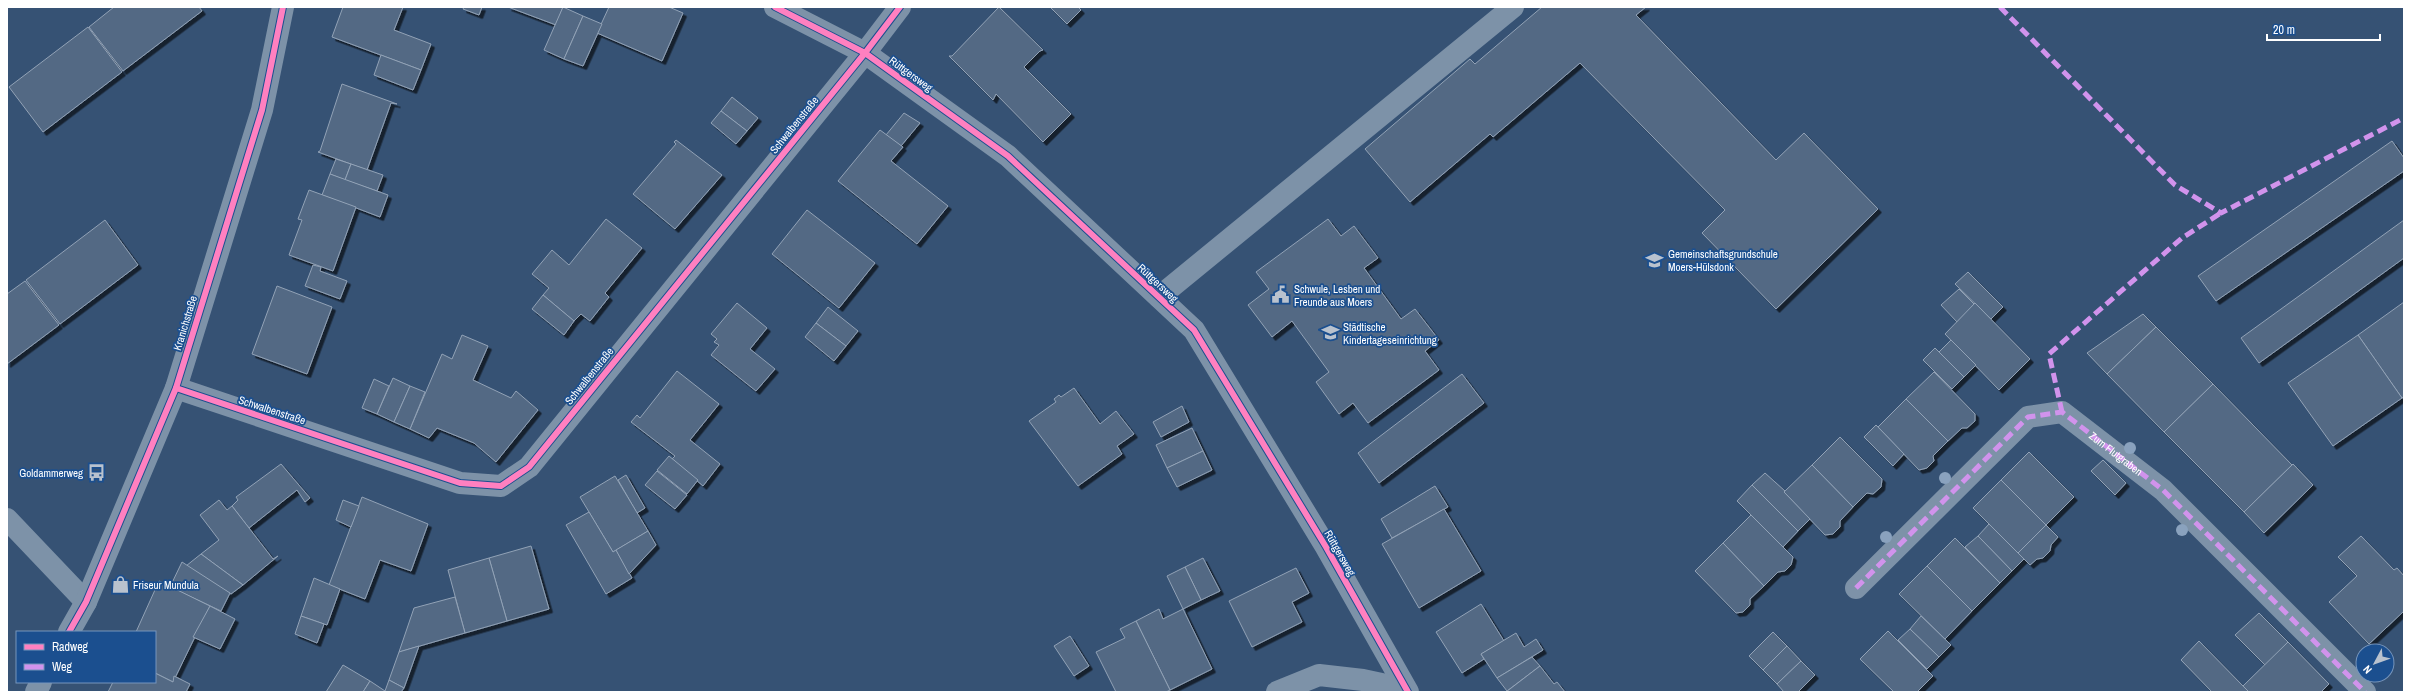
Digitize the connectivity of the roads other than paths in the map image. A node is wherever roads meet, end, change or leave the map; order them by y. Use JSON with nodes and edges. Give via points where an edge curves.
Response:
{"nodes":[{"id":1,"x":282,"y":7,"type":"edge"},
{"id":2,"x":775,"y":7,"type":"edge"},
{"id":3,"x":900,"y":7,"type":"edge"},
{"id":4,"x":1512,"y":7,"type":"edge"},
{"id":5,"x":865,"y":53,"type":"junction"},
{"id":6,"x":1158,"y":297,"type":"junction"},
{"id":7,"x":176,"y":388,"type":"junction"},
{"id":8,"x":7,"y":519,"type":"edge"},
{"id":9,"x":1856,"y":588,"type":"dead end"},
{"id":10,"x":86,"y":602,"type":"junction"},
{"id":11,"x":70,"y":631,"type":"edge"},
{"id":12,"x":40,"y":683,"type":"edge"},
{"id":13,"x":1406,"y":690,"type":"edge"},
{"id":14,"x":36,"y":692,"type":"edge"},
{"id":15,"x":1277,"y":692,"type":"edge"},
{"id":16,"x":2365,"y":692,"type":"edge"}],
"edges":[{"from":1,"to":7,"type":"street","name":"Kranichstraße","via":[[262,110]]},
{"from":2,"to":5,"type":"street","name":"Rüttgersweg"},
{"from":3,"to":5,"type":"street","name":"Schwalbenstraße"},
{"from":4,"to":6,"type":"street"},
{"from":5,"to":6,"type":"street","name":"Rüttgersweg","via":[[1008,156]]},
{"from":5,"to":7,"type":"street","name":"Schwalbenstraße","via":[[529,467],[501,486],[460,483]]},
{"from":6,"to":13,"type":"street","name":"Rüttgersweg","via":[[1194,330],[1326,547]]},
{"from":7,"to":10,"type":"street","name":"Kranichstraße"},
{"from":8,"to":10,"type":"street"},
{"from":9,"to":16,"type":"street","name":"Zum Flutgraben","via":[[2028,417],[2062,412],[2164,490]]},
{"from":10,"to":11,"type":"street","name":"Kranichstraße"},
{"from":12,"to":14,"type":"street"},
{"from":13,"to":15,"type":"street","via":[[1363,680],[1319,675]]}]}
